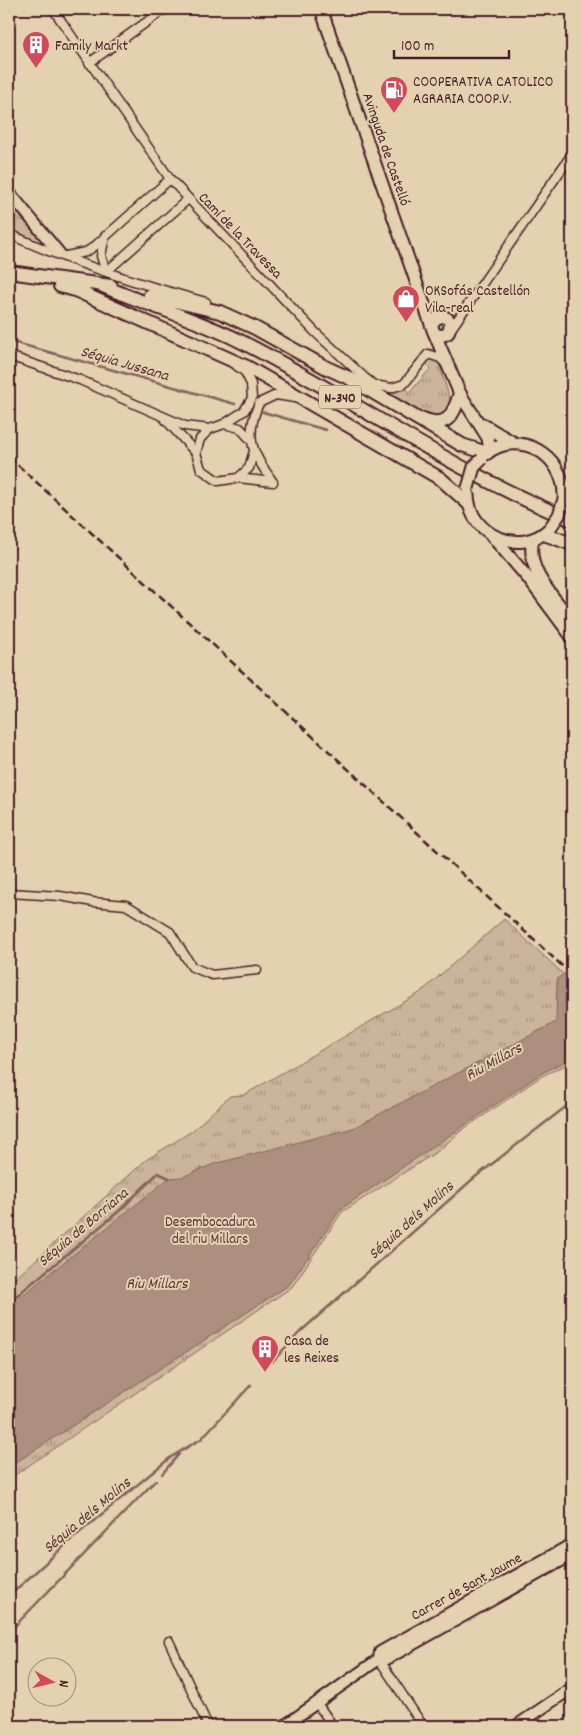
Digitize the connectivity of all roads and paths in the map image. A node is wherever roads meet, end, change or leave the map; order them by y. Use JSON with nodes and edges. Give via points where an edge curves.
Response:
{"nodes":[{"id":1,"x":53,"y":9,"type":"edge"},
{"id":2,"x":165,"y":9,"type":"edge"},
{"id":3,"x":321,"y":9,"type":"edge"},
{"id":4,"x":569,"y":9,"type":"edge"},
{"id":5,"x":572,"y":13,"type":"edge"},
{"id":6,"x":89,"y":63,"type":"junction"},
{"id":7,"x":572,"y":154,"type":"edge"},
{"id":8,"x":170,"y":179,"type":"junction"},
{"id":9,"x":9,"y":192,"type":"edge"},
{"id":10,"x":187,"y":200,"type":"junction"},
{"id":11,"x":9,"y":234,"type":"edge"},
{"id":12,"x":105,"y":236,"type":"junction"},
{"id":13,"x":63,"y":255,"type":"junction"},
{"id":14,"x":9,"y":272,"type":"edge"},
{"id":15,"x":106,"y":272,"type":"junction"},
{"id":16,"x":45,"y":277,"type":"junction"},
{"id":17,"x":103,"y":286,"type":"junction"},
{"id":18,"x":466,"y":307,"type":"junction"},
{"id":19,"x":438,"y":323,"type":"junction"},
{"id":20,"x":450,"y":331,"type":"junction"},
{"id":21,"x":9,"y":356,"type":"edge"},
{"id":22,"x":230,"y":360,"type":"junction"},
{"id":23,"x":450,"y":368,"type":"junction"},
{"id":24,"x":349,"y":378,"type":"junction"},
{"id":25,"x":460,"y":394,"type":"junction"},
{"id":26,"x":399,"y":408,"type":"junction"},
{"id":27,"x":326,"y":412,"type":"junction"},
{"id":28,"x":161,"y":416,"type":"junction"},
{"id":29,"x":480,"y":423,"type":"junction"},
{"id":30,"x":224,"y":424,"type":"junction"},
{"id":31,"x":210,"y":428,"type":"junction"},
{"id":32,"x":250,"y":439,"type":"junction"},
{"id":33,"x":514,"y":443,"type":"junction"},
{"id":34,"x":196,"y":454,"type":"junction"},
{"id":35,"x":254,"y":454,"type":"junction"},
{"id":36,"x":486,"y":454,"type":"junction"},
{"id":37,"x":238,"y":478,"type":"junction"},
{"id":38,"x":567,"y":493,"type":"edge"},
{"id":39,"x":468,"y":503,"type":"junction"},
{"id":40,"x":572,"y":520,"type":"edge"},
{"id":41,"x":542,"y":534,"type":"junction"},
{"id":42,"x":491,"y":535,"type":"junction"},
{"id":43,"x":572,"y":544,"type":"edge"},
{"id":44,"x":572,"y":622,"type":"edge"},
{"id":45,"x":572,"y":637,"type":"edge"},
{"id":46,"x":9,"y":893,"type":"edge"},
{"id":47,"x":257,"y":970,"type":"dead end"},
{"id":48,"x":572,"y":1544,"type":"edge"},
{"id":49,"x":572,"y":1554,"type":"edge"},
{"id":50,"x":169,"y":1641,"type":"dead end"},
{"id":51,"x":379,"y":1659,"type":"junction"},
{"id":52,"x":569,"y":1690,"type":"edge"},
{"id":53,"x":572,"y":1701,"type":"edge"},
{"id":54,"x":316,"y":1702,"type":"junction"},
{"id":55,"x":208,"y":1726,"type":"edge"},
{"id":56,"x":284,"y":1726,"type":"edge"},
{"id":57,"x":333,"y":1726,"type":"edge"},
{"id":58,"x":423,"y":1726,"type":"edge"},
{"id":59,"x":516,"y":1726,"type":"edge"}],
"edges":[{"from":1,"to":6,"type":"street","name":"Camí de la Travessa"},
{"from":2,"to":6,"type":"street"},
{"from":3,"to":19,"type":"main road","name":"Avinguda de Castelló","via":[[423,299]]},
{"from":4,"to":5,"type":"street"},
{"from":6,"to":8,"type":"street","name":"Camí de la Travessa"},
{"from":7,"to":18,"type":"street"},
{"from":8,"to":10,"type":"street","name":"Camí de la Travessa"},
{"from":8,"to":12,"type":"street"},
{"from":9,"to":13,"type":"street"},
{"from":10,"to":15,"type":"street"},
{"from":10,"to":23,"type":"street","name":"Camí de la Travessa","via":[[315,332],[374,384],[391,388],[404,384],[428,354],[440,358]]},
{"from":11,"to":13,"type":"street"},
{"from":12,"to":13,"type":"street","via":[[86,252]]},
{"from":12,"to":15,"type":"street","via":[[101,256]]},
{"from":13,"to":15,"type":"street"},
{"from":14,"to":16,"type":"highway","number":"N-340"},
{"from":15,"to":24,"type":"street","via":[[154,289],[220,306],[280,335]]},
{"from":16,"to":17,"type":"highway","number":"N-340"},
{"from":16,"to":22,"type":"highway","via":[[56,285]]},
{"from":17,"to":24,"type":"highway","via":[[116,286],[220,312]]},
{"from":17,"to":40,"type":"highway","number":"N-340","via":[[184,315],[237,339],[468,470]]},
{"from":18,"to":19,"type":"street"},
{"from":18,"to":20,"type":"street"},
{"from":19,"to":20,"type":"main road","via":[[451,323]]},
{"from":19,"to":20,"type":"main road","via":[[441,336]]},
{"from":19,"to":23,"type":"main road","name":"Avinguda de Castelló"},
{"from":20,"to":23,"type":"main road","name":"Avinguda de Castelló"},
{"from":21,"to":28,"type":"street","via":[[113,393]]},
{"from":22,"to":27,"type":"highway"},
{"from":22,"to":30,"type":"street","via":[[244,372],[251,384],[252,398],[244,411]]},
{"from":23,"to":25,"type":"main road","name":"Avinguda de Castelló"},
{"from":24,"to":26,"type":"highway"},
{"from":25,"to":26,"type":"highway","via":[[454,412],[437,423]]},
{"from":25,"to":29,"type":"main road","name":"Avinguda de Castelló"},
{"from":26,"to":36,"type":"highway","via":[[462,446]]},
{"from":27,"to":32,"type":"street","via":[[297,398],[276,395],[259,403]]},
{"from":27,"to":39,"type":"highway","via":[[441,479]]},
{"from":28,"to":31,"type":"street","via":[[185,426]]},
{"from":28,"to":34,"type":"street"},
{"from":29,"to":33,"type":"main road","name":"Avinguda de Castelló"},
{"from":29,"to":36,"type":"main road","name":"Avinguda de Castelló","via":[[488,438]]},
{"from":30,"to":31,"type":"street"},
{"from":30,"to":32,"type":"street","via":[[240,428]]},
{"from":31,"to":34,"type":"street","via":[[200,439]]},
{"from":32,"to":35,"type":"street"},
{"from":33,"to":36,"type":"main road"},
{"from":33,"to":38,"type":"main road","via":[[534,447],[551,458],[562,476]]},
{"from":34,"to":37,"type":"street","via":[[201,469],[218,481]]},
{"from":35,"to":37,"type":"street","via":[[249,468]]},
{"from":35,"to":37,"type":"street","via":[[272,482]]},
{"from":36,"to":39,"type":"main road","bridge":true,"via":[[474,467]]},
{"from":38,"to":41,"type":"main road","bridge":true,"via":[[559,515]]},
{"from":39,"to":42,"type":"main road","via":[[480,526]]},
{"from":41,"to":42,"type":"main road","via":[[519,542]]},
{"from":41,"to":43,"type":"highway"},
{"from":41,"to":44,"type":"main road","via":[[530,559]]},
{"from":42,"to":45,"type":"main road"},
{"from":46,"to":47,"type":"street","via":[[126,905],[170,932],[192,967],[212,975]]},
{"from":48,"to":51,"type":"street","name":"Carrer de Sant Jaume","via":[[380,1652]]},
{"from":49,"to":51,"type":"street","name":"Carrer de Sant Jaume","via":[[387,1659]]},
{"from":50,"to":55,"type":"street"},
{"from":51,"to":54,"type":"street","name":"Carrer de Sant Jaume"},
{"from":51,"to":58,"type":"street"},
{"from":52,"to":53,"type":"street"},
{"from":52,"to":59,"type":"street"},
{"from":54,"to":56,"type":"street","name":"Carrer de Sant Jaume"},
{"from":54,"to":57,"type":"street"}]}
